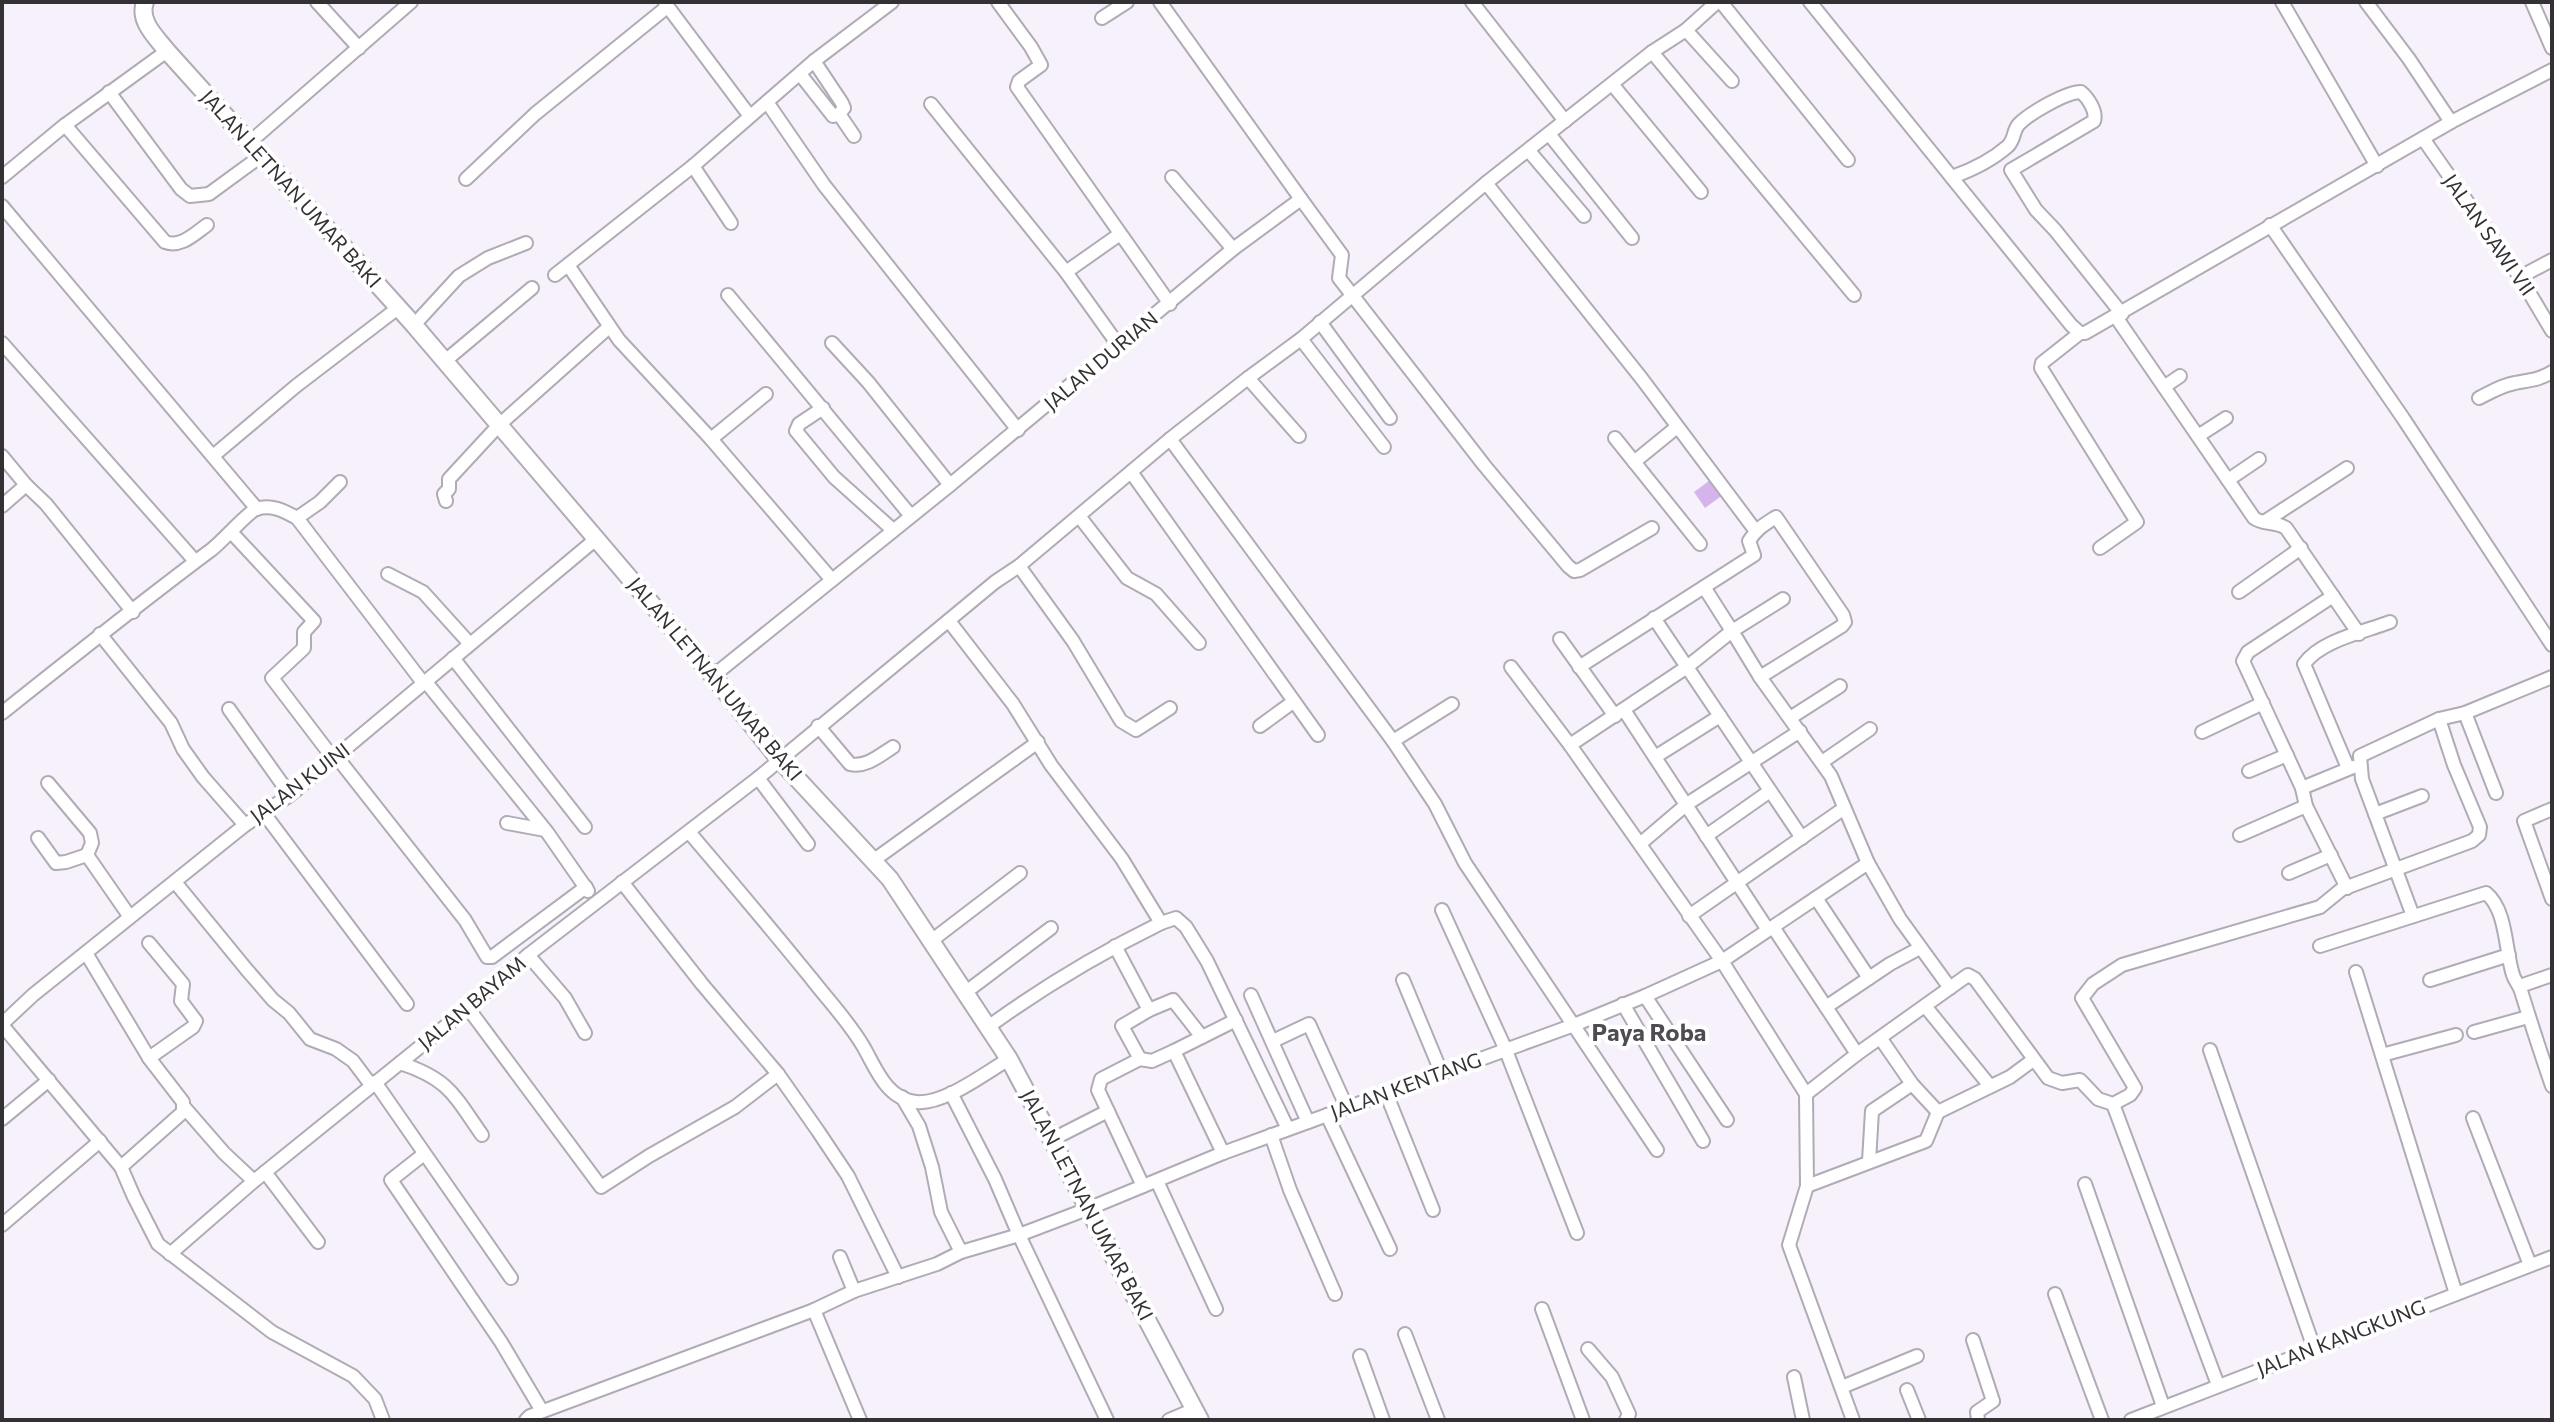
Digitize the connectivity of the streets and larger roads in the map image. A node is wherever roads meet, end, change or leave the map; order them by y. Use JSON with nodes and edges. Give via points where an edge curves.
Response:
{"nodes":[{"id":1,"x":145,"y":2,"type":"edge"},
{"id":2,"x":317,"y":2,"type":"edge"},
{"id":3,"x":411,"y":2,"type":"edge"},
{"id":4,"x":892,"y":2,"type":"edge"},
{"id":5,"x":998,"y":2,"type":"edge"},
{"id":6,"x":1127,"y":2,"type":"edge"},
{"id":7,"x":1160,"y":2,"type":"edge"},
{"id":8,"x":1472,"y":2,"type":"edge"},
{"id":9,"x":1719,"y":2,"type":"edge"},
{"id":10,"x":1810,"y":2,"type":"edge"},
{"id":11,"x":2282,"y":2,"type":"edge"},
{"id":12,"x":2366,"y":2,"type":"edge"},
{"id":13,"x":2532,"y":2,"type":"edge"},
{"id":14,"x":666,"y":5,"type":"edge"},
{"id":15,"x":1102,"y":18,"type":"dead end"},
{"id":16,"x":1686,"y":30,"type":"junction"},
{"id":17,"x":359,"y":48,"type":"junction"},
{"id":18,"x":2552,"y":48,"type":"edge"},
{"id":19,"x":167,"y":51,"type":"junction"},
{"id":20,"x":1652,"y":52,"type":"junction"},
{"id":21,"x":814,"y":61,"type":"junction"},
{"id":22,"x":2552,"y":70,"type":"edge"},
{"id":23,"x":800,"y":74,"type":"junction"},
{"id":24,"x":1732,"y":81,"type":"dead end"},
{"id":25,"x":1612,"y":84,"type":"junction"},
{"id":26,"x":109,"y":92,"type":"junction"},
{"id":27,"x":767,"y":102,"type":"junction"},
{"id":28,"x":931,"y":104,"type":"dead end"},
{"id":29,"x":839,"y":114,"type":"junction"},
{"id":30,"x":749,"y":115,"type":"junction"},
{"id":31,"x":1565,"y":121,"type":"junction"},
{"id":32,"x":2451,"y":122,"type":"junction"},
{"id":33,"x":65,"y":125,"type":"junction"},
{"id":34,"x":1549,"y":134,"type":"junction"},
{"id":35,"x":854,"y":136,"type":"dead end"},
{"id":36,"x":2424,"y":140,"type":"junction"},
{"id":37,"x":250,"y":142,"type":"junction"},
{"id":38,"x":1529,"y":151,"type":"junction"},
{"id":39,"x":261,"y":156,"type":"junction"},
{"id":40,"x":2,"y":158,"type":"edge"},
{"id":41,"x":1848,"y":160,"type":"dead end"},
{"id":42,"x":693,"y":166,"type":"junction"},
{"id":43,"x":2377,"y":166,"type":"junction"},
{"id":44,"x":6,"y":173,"type":"edge"},
{"id":45,"x":1172,"y":177,"type":"dead end"},
{"id":46,"x":1952,"y":177,"type":"junction"},
{"id":47,"x":466,"y":179,"type":"dead end"},
{"id":48,"x":1486,"y":183,"type":"junction"},
{"id":49,"x":1701,"y":192,"type":"dead end"},
{"id":50,"x":1301,"y":199,"type":"junction"},
{"id":51,"x":2,"y":206,"type":"edge"},
{"id":52,"x":1584,"y":216,"type":"dead end"},
{"id":53,"x":731,"y":223,"type":"dead end"},
{"id":54,"x":207,"y":225,"type":"dead end"},
{"id":55,"x":2270,"y":225,"type":"junction"},
{"id":56,"x":1120,"y":234,"type":"junction"},
{"id":57,"x":1632,"y":238,"type":"dead end"},
{"id":58,"x":526,"y":243,"type":"dead end"},
{"id":59,"x":1233,"y":249,"type":"junction"},
{"id":60,"x":2552,"y":260,"type":"edge"},
{"id":61,"x":568,"y":265,"type":"junction"},
{"id":62,"x":1066,"y":272,"type":"junction"},
{"id":63,"x":555,"y":275,"type":"dead end"},
{"id":64,"x":2520,"y":277,"type":"junction"},
{"id":65,"x":532,"y":288,"type":"dead end"},
{"id":66,"x":728,"y":295,"type":"dead end"},
{"id":67,"x":1854,"y":295,"type":"dead end"},
{"id":68,"x":1353,"y":296,"type":"junction"},
{"id":69,"x":1170,"y":304,"type":"junction"},
{"id":70,"x":398,"y":308,"type":"junction"},
{"id":71,"x":2119,"y":315,"type":"junction"},
{"id":72,"x":1320,"y":322,"type":"junction"},
{"id":73,"x":414,"y":325,"type":"junction"},
{"id":74,"x":609,"y":327,"type":"junction"},
{"id":75,"x":2552,"y":331,"type":"edge"},
{"id":76,"x":2080,"y":333,"type":"junction"},
{"id":77,"x":1301,"y":339,"type":"junction"},
{"id":78,"x":2,"y":343,"type":"edge"},
{"id":79,"x":832,"y":343,"type":"dead end"},
{"id":80,"x":1119,"y":346,"type":"junction"},
{"id":81,"x":445,"y":361,"type":"junction"},
{"id":82,"x":2552,"y":372,"type":"edge"},
{"id":83,"x":2180,"y":376,"type":"dead end"},
{"id":84,"x":1248,"y":378,"type":"junction"},
{"id":85,"x":2164,"y":387,"type":"junction"},
{"id":86,"x":766,"y":394,"type":"dead end"},
{"id":87,"x":2479,"y":398,"type":"dead end"},
{"id":88,"x":823,"y":408,"type":"junction"},
{"id":89,"x":1390,"y":418,"type":"dead end"},
{"id":90,"x":2226,"y":418,"type":"dead end"},
{"id":91,"x":498,"y":426,"type":"junction"},
{"id":92,"x":1677,"y":427,"type":"junction"},
{"id":93,"x":1018,"y":430,"type":"junction"},
{"id":94,"x":1299,"y":436,"type":"dead end"},
{"id":95,"x":2198,"y":436,"type":"junction"},
{"id":96,"x":1615,"y":438,"type":"dead end"},
{"id":97,"x":711,"y":439,"type":"junction"},
{"id":98,"x":1170,"y":439,"type":"junction"},
{"id":99,"x":1384,"y":447,"type":"dead end"},
{"id":100,"x":2,"y":456,"type":"edge"},
{"id":101,"x":213,"y":456,"type":"junction"},
{"id":102,"x":2259,"y":459,"type":"dead end"},
{"id":103,"x":1634,"y":462,"type":"junction"},
{"id":104,"x":2347,"y":468,"type":"dead end"},
{"id":105,"x":1131,"y":472,"type":"junction"},
{"id":106,"x":2228,"y":480,"type":"junction"},
{"id":107,"x":340,"y":482,"type":"dead end"},
{"id":108,"x":26,"y":485,"type":"junction"},
{"id":109,"x":950,"y":485,"type":"junction"},
{"id":110,"x":446,"y":501,"type":"dead end"},
{"id":111,"x":2,"y":506,"type":"edge"},
{"id":112,"x":257,"y":509,"type":"junction"},
{"id":113,"x":911,"y":516,"type":"junction"},
{"id":114,"x":1079,"y":516,"type":"junction"},
{"id":115,"x":297,"y":518,"type":"junction"},
{"id":116,"x":2264,"y":522,"type":"junction"},
{"id":117,"x":1652,"y":528,"type":"dead end"},
{"id":118,"x":893,"y":530,"type":"junction"},
{"id":119,"x":1755,"y":530,"type":"junction"},
{"id":120,"x":232,"y":533,"type":"junction"},
{"id":121,"x":596,"y":539,"type":"junction"},
{"id":122,"x":1700,"y":544,"type":"dead end"},
{"id":123,"x":2100,"y":548,"type":"dead end"},
{"id":124,"x":2301,"y":548,"type":"junction"},
{"id":125,"x":195,"y":561,"type":"junction"},
{"id":126,"x":1019,"y":566,"type":"junction"},
{"id":127,"x":388,"y":574,"type":"dead end"},
{"id":128,"x":832,"y":580,"type":"junction"},
{"id":129,"x":1704,"y":587,"type":"junction"},
{"id":130,"x":2239,"y":592,"type":"dead end"},
{"id":131,"x":2333,"y":596,"type":"junction"},
{"id":132,"x":1783,"y":599,"type":"dead end"},
{"id":133,"x":133,"y":612,"type":"junction"},
{"id":134,"x":1654,"y":618,"type":"junction"},
{"id":135,"x":949,"y":621,"type":"junction"},
{"id":136,"x":2390,"y":622,"type":"dead end"},
{"id":137,"x":1732,"y":631,"type":"junction"},
{"id":138,"x":100,"y":634,"type":"junction"},
{"id":139,"x":2359,"y":634,"type":"junction"},
{"id":140,"x":1560,"y":639,"type":"dead end"},
{"id":141,"x":1199,"y":643,"type":"dead end"},
{"id":142,"x":470,"y":644,"type":"junction"},
{"id":143,"x":2552,"y":645,"type":"edge"},
{"id":144,"x":453,"y":658,"type":"junction"},
{"id":145,"x":1511,"y":667,"type":"dead end"},
{"id":146,"x":1579,"y":667,"type":"junction"},
{"id":147,"x":1687,"y":667,"type":"junction"},
{"id":148,"x":713,"y":676,"type":"junction"},
{"id":149,"x":1760,"y":677,"type":"junction"},
{"id":150,"x":2552,"y":677,"type":"edge"},
{"id":151,"x":425,"y":683,"type":"junction"},
{"id":152,"x":1840,"y":686,"type":"dead end"},
{"id":153,"x":1293,"y":702,"type":"junction"},
{"id":154,"x":2263,"y":703,"type":"junction"},
{"id":155,"x":1452,"y":704,"type":"dead end"},
{"id":156,"x":1170,"y":708,"type":"dead end"},
{"id":157,"x":229,"y":709,"type":"dead end"},
{"id":158,"x":2,"y":713,"type":"edge"},
{"id":159,"x":1619,"y":713,"type":"junction"},
{"id":160,"x":2465,"y":713,"type":"junction"},
{"id":161,"x":1720,"y":716,"type":"junction"},
{"id":162,"x":1790,"y":718,"type":"junction"},
{"id":163,"x":2439,"y":719,"type":"junction"},
{"id":164,"x":818,"y":726,"type":"junction"},
{"id":165,"x":1260,"y":726,"type":"dead end"},
{"id":166,"x":1870,"y":729,"type":"dead end"},
{"id":167,"x":1800,"y":731,"type":"junction"},
{"id":168,"x":2202,"y":732,"type":"dead end"},
{"id":169,"x":1318,"y":735,"type":"dead end"},
{"id":170,"x":1393,"y":741,"type":"junction"},
{"id":171,"x":1038,"y":742,"type":"junction"},
{"id":172,"x":1570,"y":745,"type":"junction"},
{"id":173,"x":893,"y":747,"type":"dead end"},
{"id":174,"x":2287,"y":755,"type":"junction"},
{"id":175,"x":335,"y":757,"type":"junction"},
{"id":176,"x":1655,"y":757,"type":"junction"},
{"id":177,"x":779,"y":759,"type":"junction"},
{"id":178,"x":1822,"y":762,"type":"junction"},
{"id":179,"x":1751,"y":763,"type":"junction"},
{"id":180,"x":2354,"y":766,"type":"junction"},
{"id":181,"x":2249,"y":771,"type":"dead end"},
{"id":182,"x":758,"y":778,"type":"junction"},
{"id":183,"x":48,"y":783,"type":"dead end"},
{"id":184,"x":2302,"y":788,"type":"junction"},
{"id":185,"x":1770,"y":791,"type":"junction"},
{"id":186,"x":2496,"y":793,"type":"dead end"},
{"id":187,"x":290,"y":795,"type":"junction"},
{"id":188,"x":2422,"y":796,"type":"dead end"},
{"id":189,"x":1687,"y":804,"type":"junction"},
{"id":190,"x":2306,"y":806,"type":"junction"},
{"id":191,"x":1843,"y":809,"type":"junction"},
{"id":192,"x":2552,"y":809,"type":"edge"},
{"id":193,"x":263,"y":812,"type":"junction"},
{"id":194,"x":2375,"y":814,"type":"junction"},
{"id":195,"x":507,"y":823,"type":"dead end"},
{"id":196,"x":245,"y":825,"type":"junction"},
{"id":197,"x":585,"y":827,"type":"dead end"},
{"id":198,"x":545,"y":830,"type":"junction"},
{"id":199,"x":689,"y":832,"type":"junction"},
{"id":200,"x":2240,"y":835,"type":"dead end"},
{"id":201,"x":1706,"y":836,"type":"junction"},
{"id":202,"x":38,"y":838,"type":"dead end"},
{"id":203,"x":1802,"y":838,"type":"junction"},
{"id":204,"x":808,"y":844,"type":"dead end"},
{"id":205,"x":1640,"y":844,"type":"junction"},
{"id":206,"x":87,"y":855,"type":"junction"},
{"id":207,"x":2331,"y":855,"type":"junction"},
{"id":208,"x":874,"y":860,"type":"junction"},
{"id":209,"x":1868,"y":863,"type":"junction"},
{"id":210,"x":2397,"y":868,"type":"junction"},
{"id":211,"x":1020,"y":873,"type":"dead end"},
{"id":212,"x":2289,"y":873,"type":"dead end"},
{"id":213,"x":175,"y":882,"type":"junction"},
{"id":214,"x":622,"y":882,"type":"junction"},
{"id":215,"x":1736,"y":882,"type":"junction"},
{"id":216,"x":586,"y":887,"type":"junction"},
{"id":217,"x":2347,"y":888,"type":"junction"},
{"id":218,"x":1816,"y":898,"type":"junction"},
{"id":219,"x":2552,"y":899,"type":"edge"},
{"id":220,"x":596,"y":904,"type":"junction"},
{"id":221,"x":1442,"y":910,"type":"dead end"},
{"id":222,"x":1689,"y":916,"type":"junction"},
{"id":223,"x":2413,"y":916,"type":"junction"},
{"id":224,"x":130,"y":917,"type":"junction"},
{"id":225,"x":1161,"y":923,"type":"junction"},
{"id":226,"x":1051,"y":928,"type":"dead end"},
{"id":227,"x":1770,"y":928,"type":"junction"},
{"id":228,"x":931,"y":941,"type":"junction"},
{"id":229,"x":149,"y":943,"type":"dead end"},
{"id":230,"x":1115,"y":946,"type":"junction"},
{"id":231,"x":2320,"y":946,"type":"dead end"},
{"id":232,"x":1920,"y":948,"type":"junction"},
{"id":233,"x":86,"y":953,"type":"junction"},
{"id":234,"x":528,"y":955,"type":"junction"},
{"id":235,"x":2509,"y":955,"type":"junction"},
{"id":236,"x":1722,"y":961,"type":"junction"},
{"id":237,"x":2356,"y":972,"type":"dead end"},
{"id":238,"x":2552,"y":975,"type":"edge"},
{"id":239,"x":1869,"y":978,"type":"junction"},
{"id":240,"x":1403,"y":980,"type":"dead end"},
{"id":241,"x":2430,"y":980,"type":"dead end"},
{"id":242,"x":2520,"y":986,"type":"junction"},
{"id":243,"x":1950,"y":988,"type":"junction"},
{"id":244,"x":966,"y":992,"type":"junction"},
{"id":245,"x":1251,"y":995,"type":"dead end"},
{"id":246,"x":1645,"y":996,"type":"junction"},
{"id":247,"x":407,"y":1004,"type":"dead end"},
{"id":248,"x":1623,"y":1004,"type":"junction"},
{"id":249,"x":1925,"y":1006,"type":"junction"},
{"id":250,"x":1826,"y":1007,"type":"junction"},
{"id":251,"x":468,"y":1008,"type":"junction"},
{"id":252,"x":1149,"y":1010,"type":"junction"},
{"id":253,"x":2528,"y":1017,"type":"junction"},
{"id":254,"x":1236,"y":1020,"type":"junction"},
{"id":255,"x":2,"y":1024,"type":"edge"},
{"id":256,"x":1574,"y":1025,"type":"junction"},
{"id":257,"x":988,"y":1027,"type":"junction"},
{"id":258,"x":2474,"y":1032,"type":"dead end"},
{"id":259,"x":585,"y":1033,"type":"dead end"},
{"id":260,"x":2456,"y":1035,"type":"dead end"},
{"id":261,"x":1202,"y":1037,"type":"junction"},
{"id":262,"x":1881,"y":1039,"type":"junction"},
{"id":263,"x":1273,"y":1041,"type":"junction"},
{"id":264,"x":1505,"y":1048,"type":"junction"},
{"id":265,"x":2210,"y":1050,"type":"dead end"},
{"id":266,"x":1174,"y":1051,"type":"junction"},
{"id":267,"x":1857,"y":1054,"type":"junction"},
{"id":268,"x":2382,"y":1055,"type":"junction"},
{"id":269,"x":149,"y":1058,"type":"junction"},
{"id":270,"x":1009,"y":1059,"type":"junction"},
{"id":271,"x":1140,"y":1059,"type":"junction"},
{"id":272,"x":2033,"y":1060,"type":"junction"},
{"id":273,"x":400,"y":1063,"type":"junction"},
{"id":274,"x":778,"y":1074,"type":"junction"},
{"id":275,"x":1442,"y":1074,"type":"junction"},
{"id":276,"x":49,"y":1080,"type":"junction"},
{"id":277,"x":373,"y":1084,"type":"junction"},
{"id":278,"x":1912,"y":1084,"type":"junction"},
{"id":279,"x":1990,"y":1086,"type":"junction"},
{"id":280,"x":2552,"y":1086,"type":"edge"},
{"id":281,"x":951,"y":1093,"type":"junction"},
{"id":282,"x":1386,"y":1093,"type":"junction"},
{"id":283,"x":1806,"y":1094,"type":"junction"},
{"id":284,"x":902,"y":1097,"type":"junction"},
{"id":285,"x":2113,"y":1104,"type":"junction"},
{"id":286,"x":184,"y":1107,"type":"junction"},
{"id":287,"x":1347,"y":1108,"type":"junction"},
{"id":288,"x":1108,"y":1111,"type":"junction"},
{"id":289,"x":1938,"y":1112,"type":"junction"},
{"id":290,"x":1327,"y":1115,"type":"junction"},
{"id":291,"x":2473,"y":1118,"type":"dead end"},
{"id":292,"x":2,"y":1119,"type":"edge"},
{"id":293,"x":1727,"y":1120,"type":"dead end"},
{"id":294,"x":1308,"y":1122,"type":"junction"},
{"id":295,"x":1288,"y":1129,"type":"junction"},
{"id":296,"x":482,"y":1135,"type":"dead end"},
{"id":297,"x":1271,"y":1135,"type":"junction"},
{"id":298,"x":1053,"y":1139,"type":"junction"},
{"id":299,"x":100,"y":1141,"type":"junction"},
{"id":300,"x":1703,"y":1141,"type":"dead end"},
{"id":301,"x":1657,"y":1150,"type":"dead end"},
{"id":302,"x":1223,"y":1153,"type":"junction"},
{"id":303,"x":424,"y":1154,"type":"junction"},
{"id":304,"x":1869,"y":1161,"type":"junction"},
{"id":305,"x":121,"y":1167,"type":"junction"},
{"id":306,"x":265,"y":1172,"type":"junction"},
{"id":307,"x":254,"y":1181,"type":"junction"},
{"id":308,"x":1157,"y":1181,"type":"junction"},
{"id":309,"x":2085,"y":1184,"type":"dead end"},
{"id":310,"x":1143,"y":1186,"type":"junction"},
{"id":311,"x":1807,"y":1186,"type":"junction"},
{"id":312,"x":1090,"y":1208,"type":"junction"},
{"id":313,"x":1433,"y":1210,"type":"dead end"},
{"id":314,"x":2,"y":1225,"type":"edge"},
{"id":315,"x":1577,"y":1233,"type":"dead end"},
{"id":316,"x":1019,"y":1235,"type":"junction"},
{"id":317,"x":318,"y":1242,"type":"dead end"},
{"id":318,"x":1390,"y":1249,"type":"dead end"},
{"id":319,"x":961,"y":1252,"type":"junction"},
{"id":320,"x":170,"y":1254,"type":"junction"},
{"id":321,"x":840,"y":1257,"type":"dead end"},
{"id":322,"x":2552,"y":1257,"type":"edge"},
{"id":323,"x":2530,"y":1265,"type":"junction"},
{"id":324,"x":898,"y":1277,"type":"junction"},
{"id":325,"x":511,"y":1278,"type":"dead end"},
{"id":326,"x":854,"y":1291,"type":"junction"},
{"id":327,"x":1335,"y":1294,"type":"dead end"},
{"id":328,"x":2055,"y":1294,"type":"dead end"},
{"id":329,"x":2456,"y":1294,"type":"junction"},
{"id":330,"x":1216,"y":1309,"type":"dead end"},
{"id":331,"x":1542,"y":1309,"type":"dead end"},
{"id":332,"x":814,"y":1310,"type":"junction"},
{"id":333,"x":1405,"y":1334,"type":"dead end"},
{"id":334,"x":1973,"y":1340,"type":"dead end"},
{"id":335,"x":2314,"y":1348,"type":"junction"},
{"id":336,"x":1588,"y":1349,"type":"dead end"},
{"id":337,"x":1360,"y":1356,"type":"dead end"},
{"id":338,"x":1917,"y":1356,"type":"dead end"},
{"id":339,"x":1794,"y":1377,"type":"dead end"},
{"id":340,"x":2218,"y":1385,"type":"junction"},
{"id":341,"x":1842,"y":1387,"type":"junction"},
{"id":342,"x":1907,"y":1390,"type":"dead end"},
{"id":343,"x":2163,"y":1406,"type":"junction"},
{"id":344,"x":542,"y":1411,"type":"junction"},
{"id":345,"x":1197,"y":1414,"type":"edge"},
{"id":346,"x":383,"y":1420,"type":"edge"},
{"id":347,"x":526,"y":1420,"type":"edge"},
{"id":348,"x":860,"y":1420,"type":"edge"},
{"id":349,"x":1107,"y":1420,"type":"edge"},
{"id":350,"x":1169,"y":1420,"type":"edge"},
{"id":351,"x":1383,"y":1420,"type":"edge"},
{"id":352,"x":1438,"y":1420,"type":"edge"},
{"id":353,"x":1583,"y":1420,"type":"edge"},
{"id":354,"x":1626,"y":1420,"type":"edge"},
{"id":355,"x":1803,"y":1420,"type":"edge"},
{"id":356,"x":1853,"y":1420,"type":"edge"},
{"id":357,"x":1919,"y":1420,"type":"edge"},
{"id":358,"x":1978,"y":1420,"type":"edge"},
{"id":359,"x":2102,"y":1420,"type":"edge"},
{"id":360,"x":2131,"y":1420,"type":"edge"}],
"edges":[{"from":1,"to":19,"type":"street","name":"JALAN LETNAN UMAR BAKI","via":[[144,20]]},
{"from":2,"to":17,"type":"street"},
{"from":3,"to":17,"type":"street"},
{"from":4,"to":21,"type":"street"},
{"from":5,"to":56,"type":"street","via":[[1041,65],[1017,87]]},
{"from":6,"to":15,"type":"street"},
{"from":7,"to":50,"type":"street"},
{"from":8,"to":31,"type":"street"},
{"from":9,"to":16,"type":"street","name":"JALAN BAYAM"},
{"from":9,"to":41,"type":"street"},
{"from":10,"to":46,"type":"street"},
{"from":11,"to":43,"type":"street"},
{"from":12,"to":32,"type":"street"},
{"from":13,"to":18,"type":"street"},
{"from":14,"to":30,"type":"street"},
{"from":14,"to":47,"type":"street"},
{"from":16,"to":20,"type":"street","name":"JALAN BAYAM"},
{"from":16,"to":24,"type":"street"},
{"from":17,"to":37,"type":"street"},
{"from":19,"to":26,"type":"street"},
{"from":19,"to":37,"type":"street","name":"JALAN LETNAN UMAR BAKI"},
{"from":20,"to":25,"type":"street","name":"JALAN BAYAM"},
{"from":20,"to":67,"type":"street"},
{"from":21,"to":23,"type":"street"},
{"from":21,"to":29,"type":"street","via":[[842,103]]},
{"from":22,"to":32,"type":"street"},
{"from":23,"to":27,"type":"street"},
{"from":23,"to":29,"type":"street","via":[[833,116]]},
{"from":25,"to":31,"type":"street","name":"JALAN BAYAM"},
{"from":25,"to":49,"type":"street"},
{"from":26,"to":33,"type":"street"},
{"from":26,"to":39,"type":"street","via":[[190,196],[209,194]]},
{"from":27,"to":30,"type":"street"},
{"from":27,"to":93,"type":"street","via":[[824,185]]},
{"from":28,"to":62,"type":"street"},
{"from":29,"to":35,"type":"street"},
{"from":30,"to":42,"type":"street"},
{"from":31,"to":34,"type":"street","name":"JALAN BAYAM"},
{"from":32,"to":36,"type":"street"},
{"from":33,"to":44,"type":"street"},
{"from":33,"to":54,"type":"street","via":[[165,242],[182,243]]},
{"from":34,"to":38,"type":"street","name":"JALAN BAYAM"},
{"from":34,"to":57,"type":"street"},
{"from":36,"to":43,"type":"street"},
{"from":36,"to":64,"type":"street","name":"JALAN SAWI VII"},
{"from":37,"to":39,"type":"street","name":"JALAN LETNAN UMAR BAKI"},
{"from":38,"to":48,"type":"street","name":"JALAN BAYAM"},
{"from":38,"to":52,"type":"street"},
{"from":39,"to":70,"type":"street","name":"JALAN LETNAN UMAR BAKI"},
{"from":40,"to":44,"type":"street"},
{"from":42,"to":53,"type":"street"},
{"from":42,"to":61,"type":"street"},
{"from":43,"to":55,"type":"street"},
{"from":45,"to":59,"type":"street"},
{"from":46,"to":71,"type":"street","via":[[2009,145],[2026,119],[2069,93],[2084,94],[2094,121],[2011,170]]},
{"from":46,"to":76,"type":"street"},
{"from":48,"to":68,"type":"street","name":"JALAN BAYAM"},
{"from":48,"to":92,"type":"street"},
{"from":50,"to":59,"type":"street","name":"JALAN DURIAN"},
{"from":50,"to":68,"type":"street","via":[[1340,251],[1338,274]]},
{"from":51,"to":101,"type":"street"},
{"from":55,"to":71,"type":"street"},
{"from":55,"to":143,"type":"street"},
{"from":56,"to":62,"type":"street"},
{"from":56,"to":69,"type":"street"},
{"from":58,"to":73,"type":"street","via":[[459,276]]},
{"from":59,"to":69,"type":"street","name":"JALAN DURIAN"},
{"from":60,"to":64,"type":"street"},
{"from":61,"to":63,"type":"street"},
{"from":61,"to":74,"type":"street"},
{"from":62,"to":80,"type":"street"},
{"from":64,"to":75,"type":"street","name":"JALAN SAWI VII"},
{"from":65,"to":81,"type":"street"},
{"from":66,"to":88,"type":"street"},
{"from":68,"to":72,"type":"street","name":"JALAN BAYAM"},
{"from":68,"to":117,"type":"street","via":[[1570,569],[1586,568]]},
{"from":69,"to":80,"type":"street","name":"JALAN DURIAN"},
{"from":70,"to":73,"type":"street","name":"JALAN LETNAN UMAR BAKI"},
{"from":70,"to":101,"type":"street"},
{"from":71,"to":76,"type":"street"},
{"from":71,"to":85,"type":"street"},
{"from":72,"to":77,"type":"street","name":"JALAN BAYAM"},
{"from":72,"to":89,"type":"street"},
{"from":73,"to":81,"type":"street","name":"JALAN LETNAN UMAR BAKI"},
{"from":74,"to":91,"type":"street"},
{"from":74,"to":97,"type":"street"},
{"from":76,"to":123,"type":"street","via":[[2041,368],[2137,522]]},
{"from":77,"to":84,"type":"street","name":"JALAN BAYAM"},
{"from":77,"to":99,"type":"street"},
{"from":78,"to":125,"type":"street"},
{"from":79,"to":109,"type":"street"},
{"from":80,"to":93,"type":"street","name":"JALAN DURIAN"},
{"from":81,"to":91,"type":"street","name":"JALAN LETNAN UMAR BAKI"},
{"from":82,"to":87,"type":"street"},
{"from":83,"to":85,"type":"street"},
{"from":84,"to":94,"type":"street"},
{"from":84,"to":98,"type":"street","name":"JALAN BAYAM"},
{"from":85,"to":95,"type":"street"},
{"from":86,"to":97,"type":"street"},
{"from":88,"to":113,"type":"street"},
{"from":88,"to":118,"type":"street","via":[[796,431],[834,477]]},
{"from":90,"to":95,"type":"street"},
{"from":91,"to":110,"type":"street","via":[[449,479]]},
{"from":91,"to":121,"type":"street","name":"JALAN LETNAN UMAR BAKI"},
{"from":92,"to":103,"type":"street"},
{"from":92,"to":119,"type":"street"},
{"from":93,"to":109,"type":"street","name":"JALAN DURIAN"},
{"from":95,"to":106,"type":"street"},
{"from":96,"to":103,"type":"street"},
{"from":97,"to":128,"type":"street"},
{"from":98,"to":105,"type":"street","name":"JALAN BAYAM"},
{"from":98,"to":170,"type":"street"},
{"from":100,"to":108,"type":"street"},
{"from":101,"to":112,"type":"street"},
{"from":102,"to":106,"type":"street"},
{"from":103,"to":122,"type":"street"},
{"from":104,"to":116,"type":"street"},
{"from":105,"to":114,"type":"street","name":"JALAN BAYAM"},
{"from":105,"to":153,"type":"street"},
{"from":106,"to":116,"type":"street","via":[[2254,518]]},
{"from":107,"to":115,"type":"street"},
{"from":108,"to":111,"type":"street"},
{"from":108,"to":133,"type":"street"},
{"from":109,"to":113,"type":"street","name":"JALAN DURIAN"},
{"from":112,"to":115,"type":"street","via":[[279,508]]},
{"from":112,"to":120,"type":"street"},
{"from":113,"to":118,"type":"street","name":"JALAN DURIAN"},
{"from":114,"to":126,"type":"street","name":"JALAN BAYAM"},
{"from":114,"to":141,"type":"street","via":[[1127,578],[1156,594]]},
{"from":115,"to":151,"type":"street"},
{"from":116,"to":124,"type":"street","via":[[2286,528]]},
{"from":118,"to":128,"type":"street","name":"JALAN DURIAN"},
{"from":119,"to":129,"type":"street","via":[[1749,541],[1754,555]]},
{"from":119,"to":149,"type":"street","via":[[1776,517],[1845,622]]},
{"from":120,"to":125,"type":"street"},
{"from":120,"to":175,"type":"street","via":[[314,621],[304,632],[304,648],[272,678]]},
{"from":121,"to":142,"type":"street","name":"JALAN KUINI"},
{"from":121,"to":148,"type":"street","name":"JALAN LETNAN UMAR BAKI"},
{"from":124,"to":130,"type":"street"},
{"from":124,"to":131,"type":"street"},
{"from":125,"to":133,"type":"street"},
{"from":126,"to":135,"type":"street","name":"JALAN BAYAM"},
{"from":126,"to":156,"type":"street","via":[[1121,721],[1136,730]]},
{"from":127,"to":142,"type":"street","via":[[423,592]]},
{"from":128,"to":148,"type":"street","name":"JALAN DURIAN"},
{"from":129,"to":134,"type":"street"},
{"from":129,"to":137,"type":"street"},
{"from":131,"to":139,"type":"street"},
{"from":131,"to":154,"type":"street","via":[[2244,656]]},
{"from":132,"to":137,"type":"street"},
{"from":133,"to":138,"type":"street"},
{"from":134,"to":146,"type":"street"},
{"from":134,"to":147,"type":"street"},
{"from":135,"to":164,"type":"street","name":"JALAN BAYAM"},
{"from":135,"to":171,"type":"street"},
{"from":136,"to":139,"type":"street"},
{"from":137,"to":147,"type":"street"},
{"from":137,"to":149,"type":"street"},
{"from":138,"to":158,"type":"street"},
{"from":138,"to":196,"type":"street","via":[[171,723],[203,777]]},
{"from":139,"to":180,"type":"street","via":[[2324,647],[2304,664]]},
{"from":140,"to":146,"type":"street"},
{"from":142,"to":144,"type":"street","name":"JALAN KUINI"},
{"from":144,"to":151,"type":"street","name":"JALAN KUINI"},
{"from":144,"to":197,"type":"street"},
{"from":145,"to":172,"type":"street"},
{"from":146,"to":159,"type":"street"},
{"from":147,"to":159,"type":"street"},
{"from":147,"to":161,"type":"street"},
{"from":148,"to":177,"type":"street","name":"JALAN LETNAN UMAR BAKI"},
{"from":149,"to":162,"type":"street"},
{"from":150,"to":160,"type":"street"},
{"from":151,"to":175,"type":"street","name":"JALAN KUINI"},
{"from":151,"to":198,"type":"street"},
{"from":152,"to":162,"type":"street"},
{"from":153,"to":165,"type":"street"},
{"from":153,"to":169,"type":"street"},
{"from":154,"to":168,"type":"street"},
{"from":154,"to":174,"type":"street"},
{"from":155,"to":170,"type":"street"},
{"from":157,"to":187,"type":"street"},
{"from":159,"to":172,"type":"street"},
{"from":159,"to":176,"type":"street"},
{"from":160,"to":163,"type":"street"},
{"from":160,"to":186,"type":"street"},
{"from":161,"to":176,"type":"street"},
{"from":161,"to":179,"type":"street"},
{"from":162,"to":167,"type":"street"},
{"from":163,"to":180,"type":"street","via":[[2360,756]]},
{"from":163,"to":210,"type":"street","via":[[2479,835]]},
{"from":164,"to":173,"type":"street","via":[[855,766]]},
{"from":164,"to":177,"type":"street","name":"JALAN BAYAM"},
{"from":166,"to":178,"type":"street"},
{"from":167,"to":178,"type":"street"},
{"from":167,"to":179,"type":"street"},
{"from":170,"to":256,"type":"street","via":[[1435,804],[1465,863]]},
{"from":171,"to":208,"type":"street"},
{"from":171,"to":225,"type":"street"},
{"from":172,"to":205,"type":"street"},
{"from":174,"to":181,"type":"street"},
{"from":174,"to":184,"type":"street"},
{"from":175,"to":187,"type":"street","name":"JALAN KUINI"},
{"from":175,"to":216,"type":"street","via":[[465,920],[487,957]]},
{"from":176,"to":189,"type":"street"},
{"from":177,"to":182,"type":"street","name":"JALAN BAYAM"},
{"from":177,"to":208,"type":"street","name":"JALAN LETNAN UMAR BAKI"},
{"from":178,"to":191,"type":"street"},
{"from":179,"to":185,"type":"street"},
{"from":179,"to":189,"type":"street"},
{"from":180,"to":184,"type":"street"},
{"from":180,"to":194,"type":"street"},
{"from":182,"to":199,"type":"street","name":"JALAN BAYAM"},
{"from":182,"to":204,"type":"street"},
{"from":183,"to":206,"type":"street","via":[[90,833]]},
{"from":184,"to":190,"type":"street"},
{"from":185,"to":201,"type":"street"},
{"from":185,"to":203,"type":"street"},
{"from":187,"to":193,"type":"street","name":"JALAN KUINI"},
{"from":188,"to":194,"type":"street"},
{"from":189,"to":201,"type":"street"},
{"from":189,"to":205,"type":"street"},
{"from":190,"to":200,"type":"street"},
{"from":190,"to":207,"type":"street"},
{"from":191,"to":203,"type":"street"},
{"from":191,"to":209,"type":"street"},
{"from":192,"to":219,"type":"street","via":[[2524,821]]},
{"from":193,"to":196,"type":"street","name":"JALAN KUINI"},
{"from":193,"to":247,"type":"street"},
{"from":194,"to":210,"type":"street"},
{"from":195,"to":198,"type":"street"},
{"from":196,"to":213,"type":"street","name":"JALAN KUINI"},
{"from":198,"to":216,"type":"street"},
{"from":199,"to":214,"type":"street","name":"JALAN BAYAM"},
{"from":199,"to":284,"type":"street","via":[[861,1042],[885,1085]]},
{"from":201,"to":215,"type":"street"},
{"from":202,"to":206,"type":"street","via":[[56,863]]},
{"from":203,"to":215,"type":"street"},
{"from":205,"to":222,"type":"street"},
{"from":206,"to":224,"type":"street"},
{"from":207,"to":212,"type":"street"},
{"from":207,"to":217,"type":"street"},
{"from":208,"to":228,"type":"street","name":"JALAN LETNAN UMAR BAKI"},
{"from":209,"to":218,"type":"street","name":"JALAN KENTANG"},
{"from":209,"to":232,"type":"street"},
{"from":210,"to":217,"type":"street"},
{"from":210,"to":223,"type":"street"},
{"from":211,"to":228,"type":"street"},
{"from":213,"to":224,"type":"street","name":"JALAN KUINI"},
{"from":213,"to":277,"type":"street","via":[[310,1039],[353,1061]]},
{"from":214,"to":220,"type":"street","name":"JALAN BAYAM"},
{"from":214,"to":274,"type":"street"},
{"from":215,"to":222,"type":"street"},
{"from":215,"to":227,"type":"street"},
{"from":216,"to":220,"type":"street"},
{"from":217,"to":285,"type":"street","via":[[2320,907],[2122,965],[2086,990],[2082,998],[2135,1088]]},
{"from":218,"to":227,"type":"street","name":"JALAN KENTANG"},
{"from":218,"to":239,"type":"street"},
{"from":220,"to":234,"type":"street","name":"JALAN BAYAM"},
{"from":221,"to":264,"type":"street"},
{"from":222,"to":236,"type":"street"},
{"from":223,"to":231,"type":"street"},
{"from":223,"to":235,"type":"street","via":[[2486,893],[2498,912]]},
{"from":224,"to":233,"type":"street","name":"JALAN KUINI"},
{"from":225,"to":230,"type":"street"},
{"from":225,"to":254,"type":"street","via":[[1176,918],[1186,927]]},
{"from":226,"to":244,"type":"street"},
{"from":227,"to":236,"type":"street","name":"JALAN KENTANG"},
{"from":227,"to":250,"type":"street"},
{"from":228,"to":244,"type":"street","name":"JALAN LETNAN UMAR BAKI"},
{"from":229,"to":269,"type":"street","via":[[183,984],[181,1001],[196,1021]]},
{"from":230,"to":252,"type":"street"},
{"from":230,"to":257,"type":"street","via":[[1043,987]]},
{"from":232,"to":239,"type":"street"},
{"from":232,"to":243,"type":"street"},
{"from":233,"to":255,"type":"street","name":"JALAN KUINI"},
{"from":233,"to":269,"type":"street"},
{"from":234,"to":251,"type":"street","name":"JALAN BAYAM"},
{"from":234,"to":259,"type":"street","via":[[565,998]]},
{"from":235,"to":241,"type":"street"},
{"from":235,"to":242,"type":"street"},
{"from":236,"to":246,"type":"street","name":"JALAN KENTANG"},
{"from":236,"to":283,"type":"street"},
{"from":237,"to":268,"type":"street"},
{"from":238,"to":242,"type":"street"},
{"from":239,"to":250,"type":"street"},
{"from":240,"to":275,"type":"street"},
{"from":242,"to":253,"type":"street"},
{"from":243,"to":249,"type":"street"},
{"from":243,"to":272,"type":"street","via":[[1971,976]]},
{"from":244,"to":257,"type":"street","name":"JALAN LETNAN UMAR BAKI"},
{"from":245,"to":263,"type":"street"},
{"from":246,"to":248,"type":"street","name":"JALAN KENTANG"},
{"from":246,"to":293,"type":"street"},
{"from":248,"to":256,"type":"street","name":"JALAN KENTANG"},
{"from":248,"to":300,"type":"street"},
{"from":249,"to":262,"type":"street"},
{"from":249,"to":279,"type":"street"},
{"from":250,"to":267,"type":"street"},
{"from":251,"to":273,"type":"street","name":"JALAN BAYAM"},
{"from":251,"to":274,"type":"street","via":[[601,1187],[735,1107]]},
{"from":252,"to":261,"type":"street","via":[[1173,1000]]},
{"from":252,"to":271,"type":"street","via":[[1122,1026]]},
{"from":253,"to":258,"type":"street"},
{"from":253,"to":280,"type":"street"},
{"from":254,"to":261,"type":"street"},
{"from":254,"to":295,"type":"street"},
{"from":255,"to":276,"type":"street"},
{"from":256,"to":264,"type":"street","name":"JALAN KENTANG"},
{"from":256,"to":301,"type":"street"},
{"from":257,"to":270,"type":"street","name":"JALAN LETNAN UMAR BAKI"},
{"from":260,"to":268,"type":"street"},
{"from":261,"to":266,"type":"street"},
{"from":262,"to":267,"type":"street"},
{"from":262,"to":278,"type":"street"},
{"from":263,"to":287,"type":"street","via":[[1309,1024]]},
{"from":263,"to":294,"type":"street"},
{"from":264,"to":275,"type":"street","name":"JALAN KENTANG"},
{"from":264,"to":315,"type":"street"},
{"from":265,"to":335,"type":"street"},
{"from":266,"to":271,"type":"street","via":[[1152,1061]]},
{"from":266,"to":302,"type":"street"},
{"from":267,"to":283,"type":"street"},
{"from":268,"to":329,"type":"street"},
{"from":269,"to":286,"type":"street"},
{"from":270,"to":281,"type":"street"},
{"from":270,"to":298,"type":"street","name":"JALAN LETNAN UMAR BAKI"},
{"from":271,"to":288,"type":"street","via":[[1101,1079],[1098,1090]]},
{"from":272,"to":279,"type":"street"},
{"from":272,"to":285,"type":"street","via":[[2048,1078],[2062,1083],[2080,1080],[2098,1099]]},
{"from":273,"to":277,"type":"street","name":"JALAN BAYAM"},
{"from":273,"to":296,"type":"street","via":[[440,1081]]},
{"from":274,"to":324,"type":"street","via":[[848,1176]]},
{"from":275,"to":282,"type":"street","name":"JALAN KENTANG"},
{"from":276,"to":292,"type":"street"},
{"from":276,"to":299,"type":"street"},
{"from":277,"to":303,"type":"street"},
{"from":277,"to":306,"type":"street","name":"JALAN BAYAM"},
{"from":278,"to":289,"type":"street"},
{"from":278,"to":304,"type":"street","via":[[1872,1111]]},
{"from":279,"to":289,"type":"street"},
{"from":281,"to":284,"type":"street","via":[[917,1102]]},
{"from":281,"to":316,"type":"street"},
{"from":282,"to":287,"type":"street","name":"JALAN KENTANG"},
{"from":282,"to":313,"type":"street"},
{"from":283,"to":311,"type":"street"},
{"from":284,"to":319,"type":"street","via":[[919,1126],[941,1212]]},
{"from":285,"to":340,"type":"street"},
{"from":286,"to":305,"type":"street"},
{"from":286,"to":307,"type":"street"},
{"from":287,"to":290,"type":"street","name":"JALAN KENTANG"},
{"from":288,"to":298,"type":"street"},
{"from":288,"to":310,"type":"street"},
{"from":289,"to":304,"type":"street","via":[[1926,1141]]},
{"from":290,"to":294,"type":"street","name":"JALAN KENTANG"},
{"from":290,"to":318,"type":"street"},
{"from":291,"to":323,"type":"street"},
{"from":294,"to":295,"type":"street","name":"JALAN KENTANG"},
{"from":295,"to":297,"type":"street","name":"JALAN KENTANG"},
{"from":297,"to":302,"type":"street","name":"JALAN KENTANG"},
{"from":297,"to":327,"type":"street"},
{"from":298,"to":312,"type":"street","name":"JALAN LETNAN UMAR BAKI"},
{"from":299,"to":305,"type":"street"},
{"from":299,"to":314,"type":"street"},
{"from":302,"to":308,"type":"street","name":"JALAN KENTANG"},
{"from":303,"to":325,"type":"street"},
{"from":303,"to":344,"type":"street","via":[[391,1180]]},
{"from":304,"to":311,"type":"street"},
{"from":305,"to":320,"type":"street","via":[[158,1244]]},
{"from":306,"to":307,"type":"street","name":"JALAN BAYAM"},
{"from":306,"to":317,"type":"street"},
{"from":307,"to":320,"type":"street","name":"JALAN BAYAM"},
{"from":308,"to":310,"type":"street","name":"JALAN KENTANG"},
{"from":308,"to":330,"type":"street"},
{"from":309,"to":343,"type":"street"},
{"from":310,"to":312,"type":"street","name":"JALAN KENTANG"},
{"from":311,"to":341,"type":"street","via":[[1789,1245]]},
{"from":312,"to":316,"type":"street","name":"JALAN KENTANG"},
{"from":312,"to":345,"type":"street","name":"JALAN LETNAN UMAR BAKI"},
{"from":316,"to":319,"type":"street","name":"JALAN KENTANG"},
{"from":316,"to":349,"type":"street"},
{"from":319,"to":324,"type":"street","name":"JALAN KENTANG"},
{"from":320,"to":346,"type":"street","via":[[272,1332],[353,1376],[375,1399]]},
{"from":321,"to":326,"type":"street"},
{"from":322,"to":323,"type":"street","name":"JALAN KANGKUNG"},
{"from":323,"to":329,"type":"street","name":"JALAN KANGKUNG"},
{"from":324,"to":326,"type":"street","name":"JALAN KENTANG"},
{"from":326,"to":332,"type":"street","name":"JALAN KENTANG"},
{"from":328,"to":359,"type":"street"},
{"from":329,"to":335,"type":"street","name":"JALAN KANGKUNG"},
{"from":331,"to":353,"type":"street"},
{"from":332,"to":344,"type":"street","name":"JALAN KENTANG"},
{"from":332,"to":348,"type":"street"},
{"from":333,"to":352,"type":"street"},
{"from":334,"to":358,"type":"street","via":[[1993,1401],[1977,1412]]},
{"from":335,"to":340,"type":"street","name":"JALAN KANGKUNG"},
{"from":336,"to":354,"type":"street","via":[[1621,1392],[1629,1414]]},
{"from":337,"to":351,"type":"street"},
{"from":338,"to":341,"type":"street"},
{"from":339,"to":355,"type":"street"},
{"from":340,"to":343,"type":"street","name":"JALAN KANGKUNG"},
{"from":341,"to":356,"type":"street"},
{"from":342,"to":357,"type":"street"},
{"from":343,"to":360,"type":"street","name":"JALAN KANGKUNG"},
{"from":344,"to":347,"type":"street","name":"JALAN KENTANG"},
{"from":345,"to":350,"type":"street"}]}
